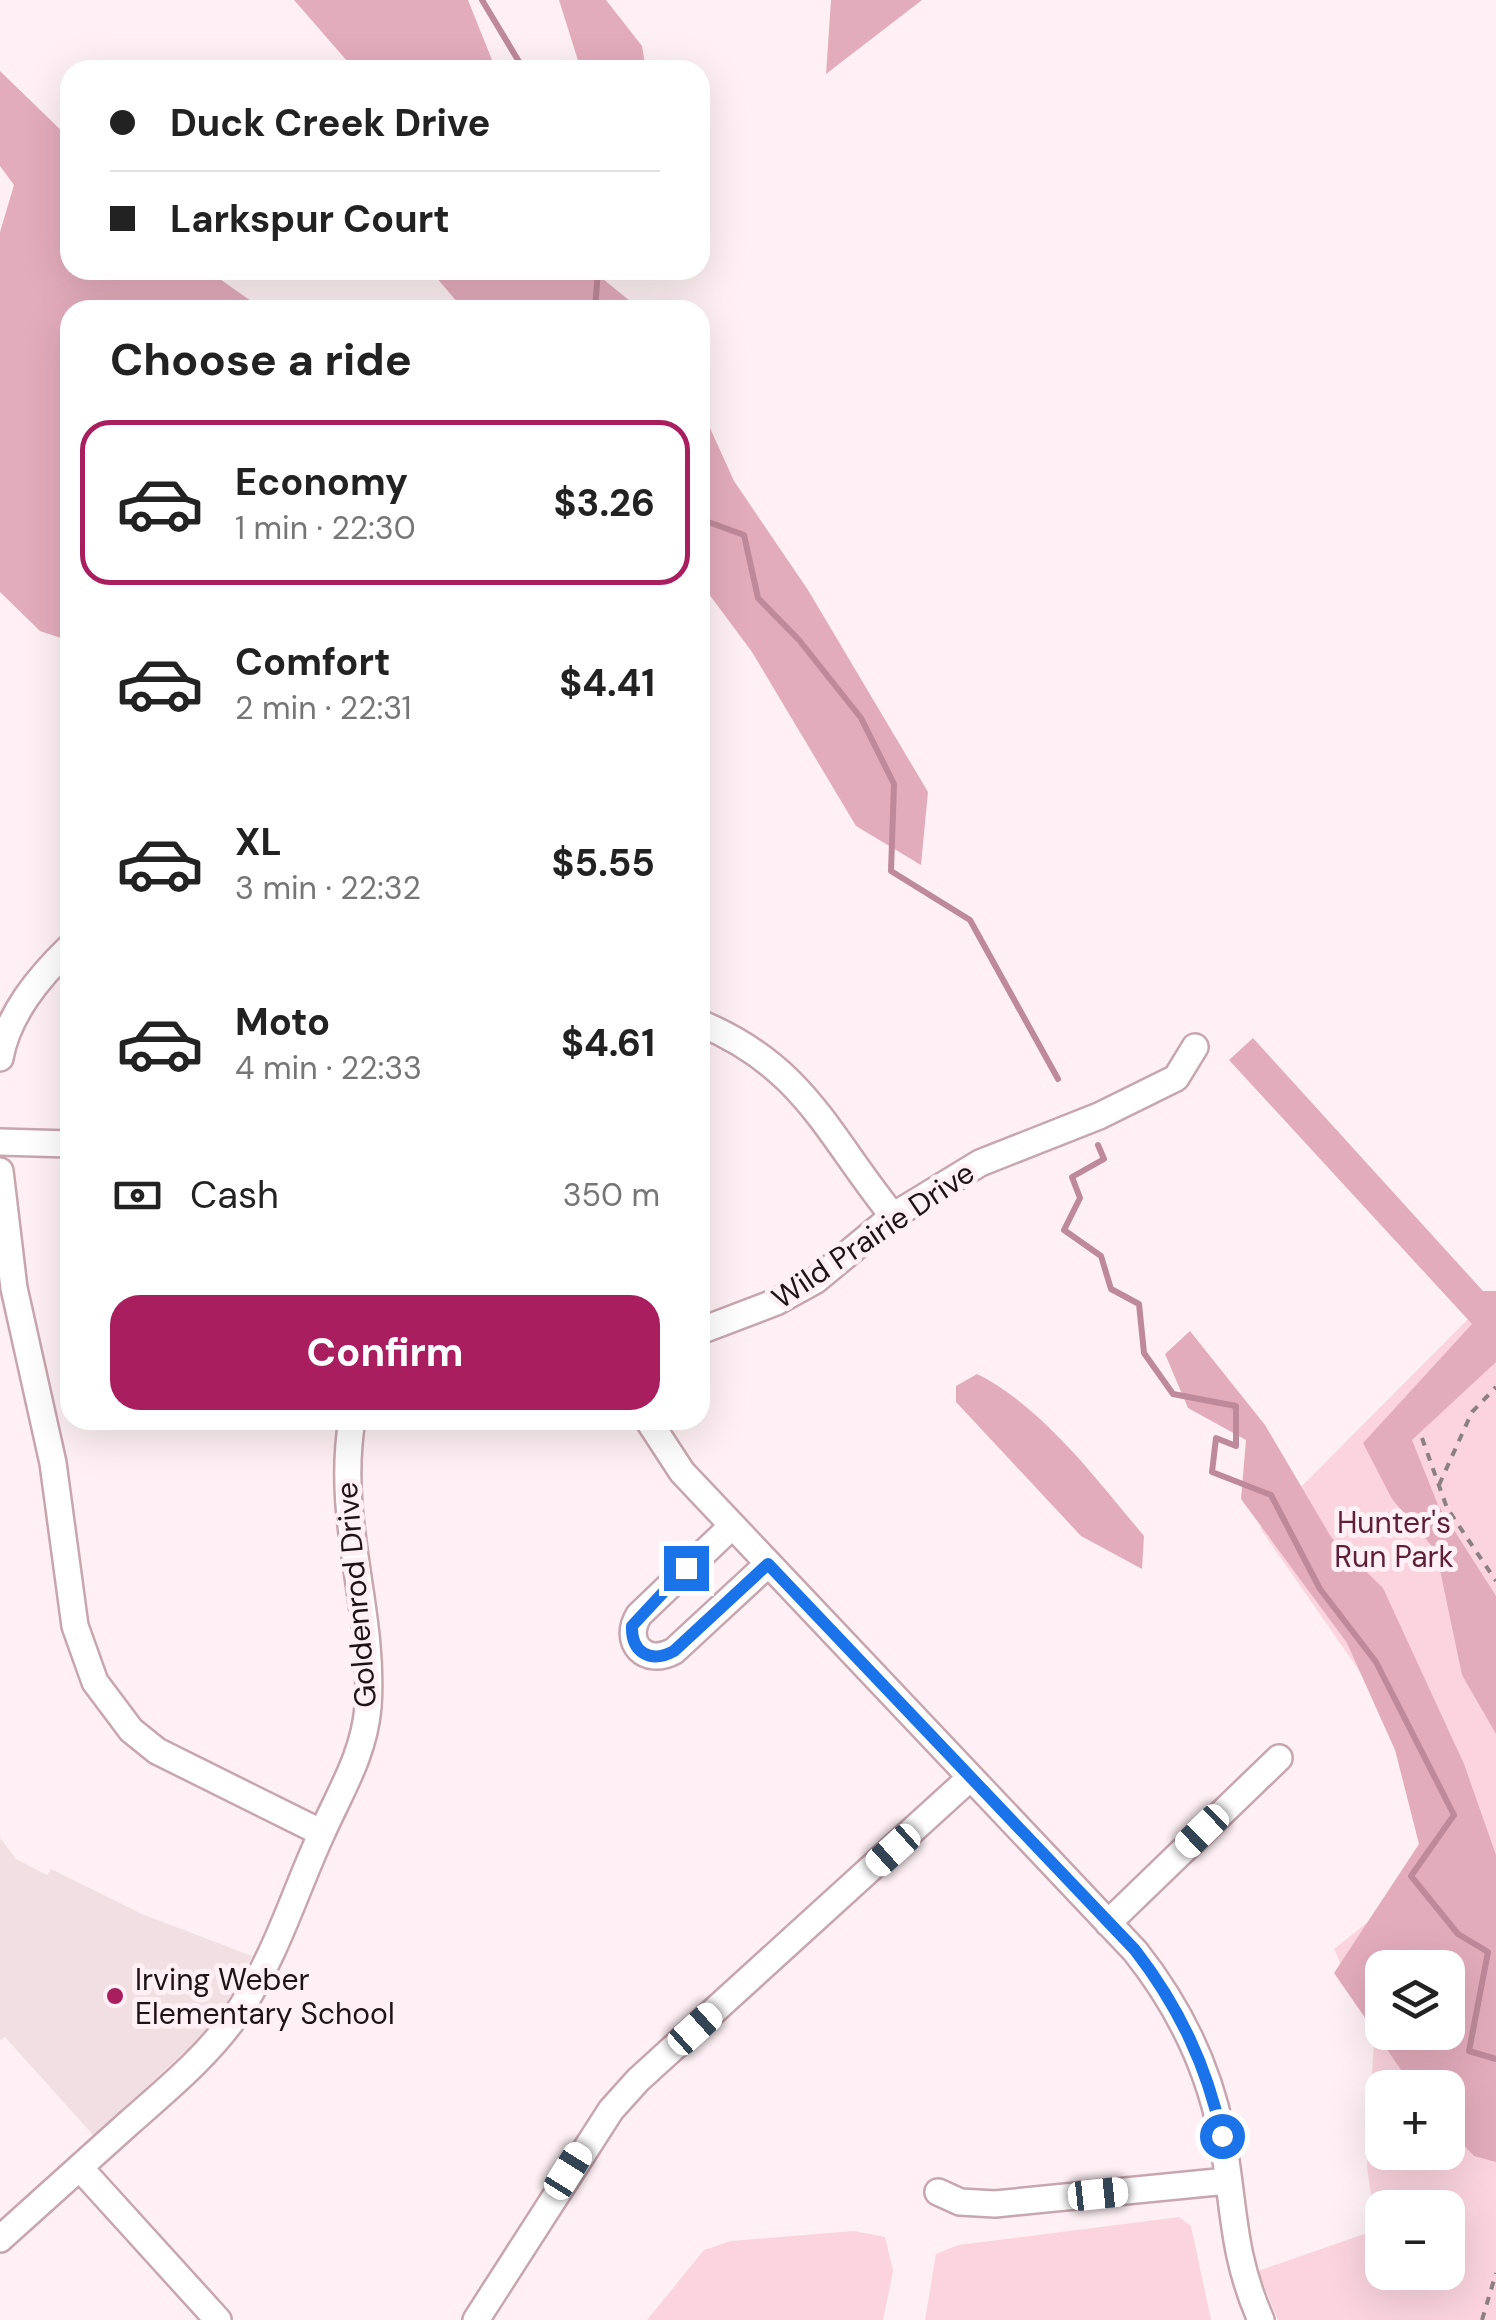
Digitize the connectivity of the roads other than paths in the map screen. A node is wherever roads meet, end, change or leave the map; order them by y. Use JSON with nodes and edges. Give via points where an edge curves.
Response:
{"nodes":[{"id":1,"x":60,"y":958,"type":"edge"},
{"id":2,"x":710,"y":1026,"type":"edge"},
{"id":3,"x":1195,"y":1047,"type":"dead end"},
{"id":4,"x":0,"y":1058,"type":"edge"},
{"id":5,"x":0,"y":1142,"type":"edge"},
{"id":6,"x":60,"y":1144,"type":"edge"},
{"id":7,"x":0,"y":1171,"type":"edge"},
{"id":8,"x":893,"y":1216,"type":"junction"},
{"id":9,"x":710,"y":1327,"type":"edge"},
{"id":10,"x":350,"y":1430,"type":"edge"},
{"id":11,"x":655,"y":1430,"type":"edge"},
{"id":12,"x":732,"y":1526,"type":"junction"},
{"id":13,"x":768,"y":1564,"type":"junction"},
{"id":14,"x":1279,"y":1758,"type":"dead end"},
{"id":15,"x":970,"y":1778,"type":"junction"},
{"id":16,"x":322,"y":1832,"type":"junction"},
{"id":17,"x":1108,"y":1923,"type":"junction"},
{"id":18,"x":80,"y":2168,"type":"junction"},
{"id":19,"x":1227,"y":2181,"type":"junction"},
{"id":20,"x":938,"y":2192,"type":"dead end"},
{"id":21,"x":0,"y":2239,"type":"edge"},
{"id":22,"x":218,"y":2320,"type":"edge"},
{"id":23,"x":476,"y":2320,"type":"edge"},
{"id":24,"x":1261,"y":2320,"type":"edge"}],
"edges":[{"from":1,"to":4,"type":"street","via":[[30,991]]},
{"from":2,"to":8,"type":"street","via":[[781,1070],[802,1091]]},
{"from":3,"to":8,"type":"street","name":"Wild Prairie Drive","via":[[1176,1078],[980,1162]]},
{"from":5,"to":6,"type":"street"},
{"from":7,"to":16,"type":"street","via":[[14,1288],[53,1464],[75,1626],[95,1682],[131,1730],[157,1750]]},
{"from":8,"to":9,"type":"street","name":"Wild Prairie Drive","via":[[816,1280]]},
{"from":10,"to":16,"type":"street","name":"Goldenrod Drive","via":[[346,1502],[368,1711],[354,1768]]},
{"from":11,"to":12,"type":"street","via":[[682,1472]]},
{"from":12,"to":13,"type":"street"},
{"from":12,"to":13,"type":"street","via":[[639,1615],[632,1626],[638,1650],[662,1658],[674,1651]]},
{"from":13,"to":15,"type":"street"},
{"from":14,"to":17,"type":"street"},
{"from":15,"to":17,"type":"street"},
{"from":15,"to":23,"type":"street","via":[[638,2080],[611,2110]]},
{"from":16,"to":18,"type":"street","name":"Goldenrod Drive","via":[[240,2010],[184,2075]]},
{"from":17,"to":19,"type":"street","via":[[1159,1981],[1197,2049],[1214,2098]]},
{"from":18,"to":21,"type":"street","name":"Goldenrod Drive"},
{"from":18,"to":22,"type":"street"},
{"from":19,"to":20,"type":"street","via":[[995,2204],[960,2202]]},
{"from":19,"to":24,"type":"street","via":[[1239,2262]]}]}
